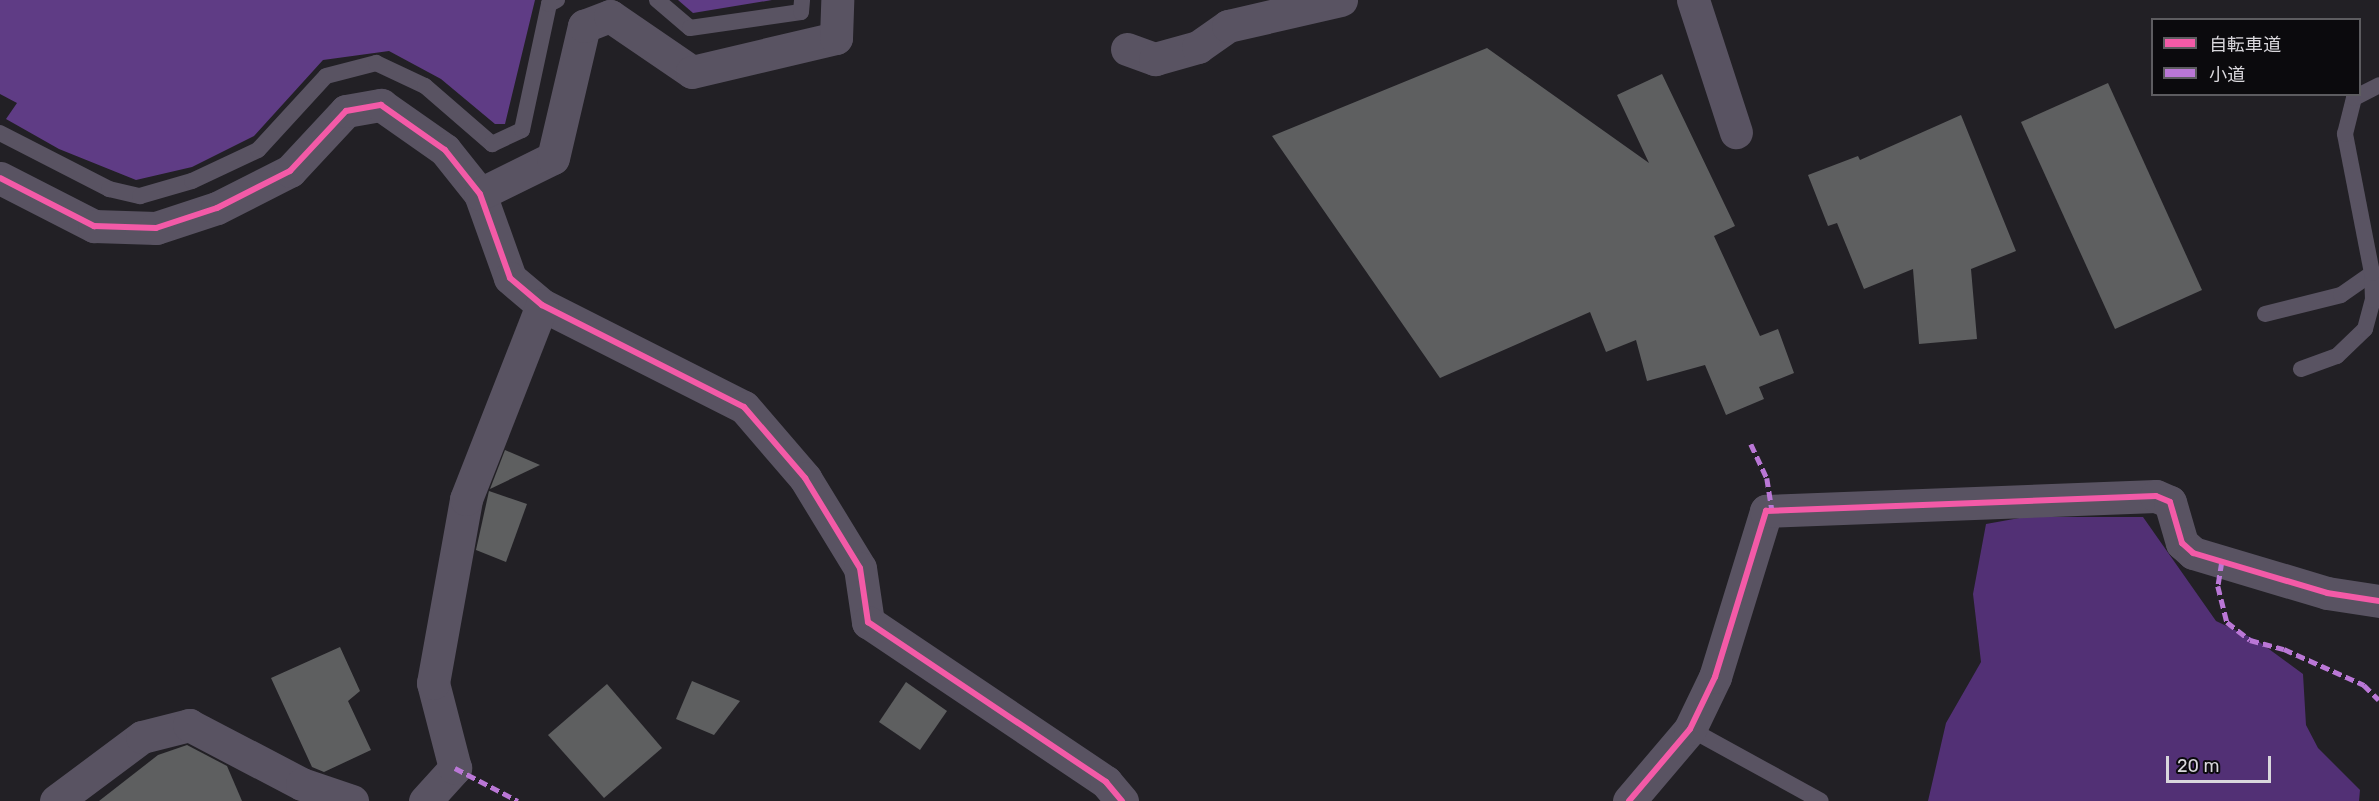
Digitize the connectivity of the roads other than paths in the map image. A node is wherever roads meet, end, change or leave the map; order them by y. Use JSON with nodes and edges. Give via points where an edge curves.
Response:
{"nodes":[{"id":1,"x":556,"y":0,"type":"edge"},
{"id":2,"x":657,"y":0,"type":"edge"},
{"id":3,"x":801,"y":0,"type":"edge"},
{"id":4,"x":837,"y":0,"type":"edge"},
{"id":5,"x":1341,"y":0,"type":"edge"},
{"id":6,"x":1693,"y":0,"type":"edge"},
{"id":7,"x":1127,"y":49,"type":"dead end"},
{"id":8,"x":2379,"y":85,"type":"edge"},
{"id":9,"x":2361,"y":94,"type":"edge"},
{"id":10,"x":2358,"y":96,"type":"edge"},
{"id":11,"x":1736,"y":132,"type":"dead end"},
{"id":12,"x":0,"y":133,"type":"edge"},
{"id":13,"x":0,"y":178,"type":"edge"},
{"id":14,"x":480,"y":194,"type":"junction"},
{"id":15,"x":2372,"y":273,"type":"junction"},
{"id":16,"x":2376,"y":294,"type":"edge"},
{"id":17,"x":542,"y":305,"type":"junction"},
{"id":18,"x":2265,"y":314,"type":"dead end"},
{"id":19,"x":2301,"y":369,"type":"dead end"},
{"id":20,"x":2379,"y":602,"type":"edge"},
{"id":21,"x":1690,"y":729,"type":"junction"},
{"id":22,"x":56,"y":801,"type":"edge"},
{"id":23,"x":352,"y":801,"type":"edge"},
{"id":24,"x":426,"y":801,"type":"edge"},
{"id":25,"x":1122,"y":801,"type":"edge"},
{"id":26,"x":1629,"y":801,"type":"edge"},
{"id":27,"x":1821,"y":801,"type":"edge"}],
"edges":[{"from":1,"to":12,"type":"lane","via":[[549,4],[522,130],[492,144],[425,86],[376,63],[326,76],[258,150],[192,181],[141,196],[110,189]]},
{"from":2,"to":3,"type":"lane","via":[[690,27],[801,12]]},
{"from":4,"to":14,"type":"street","via":[[836,38],[692,72],[610,16],[584,26],[553,158]]},
{"from":5,"to":7,"type":"street","via":[[1228,26],[1198,47],[1155,59]]},
{"from":6,"to":11,"type":"street"},
{"from":8,"to":9,"type":"lane"},
{"from":10,"to":15,"type":"lane","via":[[2354,98],[2345,134]]},
{"from":13,"to":14,"type":"street","via":[[94,226],[156,228],[217,208],[290,171],[346,111],[381,105],[445,150]]},
{"from":14,"to":17,"type":"street","via":[[510,278]]},
{"from":15,"to":16,"type":"lane"},
{"from":15,"to":18,"type":"lane","via":[[2341,295]]},
{"from":16,"to":19,"type":"lane","via":[[2365,329],[2337,356]]},
{"from":17,"to":24,"type":"street","via":[[466,499],[433,683],[455,768]]},
{"from":17,"to":25,"type":"street","via":[[744,407],[805,478],[860,568],[868,622],[1106,782]]},
{"from":20,"to":21,"type":"street","via":[[2327,593],[2193,553],[2182,543],[2170,502],[2156,496],[1766,511],[1715,677]]},
{"from":21,"to":26,"type":"street","via":[[1641,792]]},
{"from":21,"to":27,"type":"lane"},
{"from":22,"to":23,"type":"street","via":[[142,737],[189,725],[302,784]]}]}
